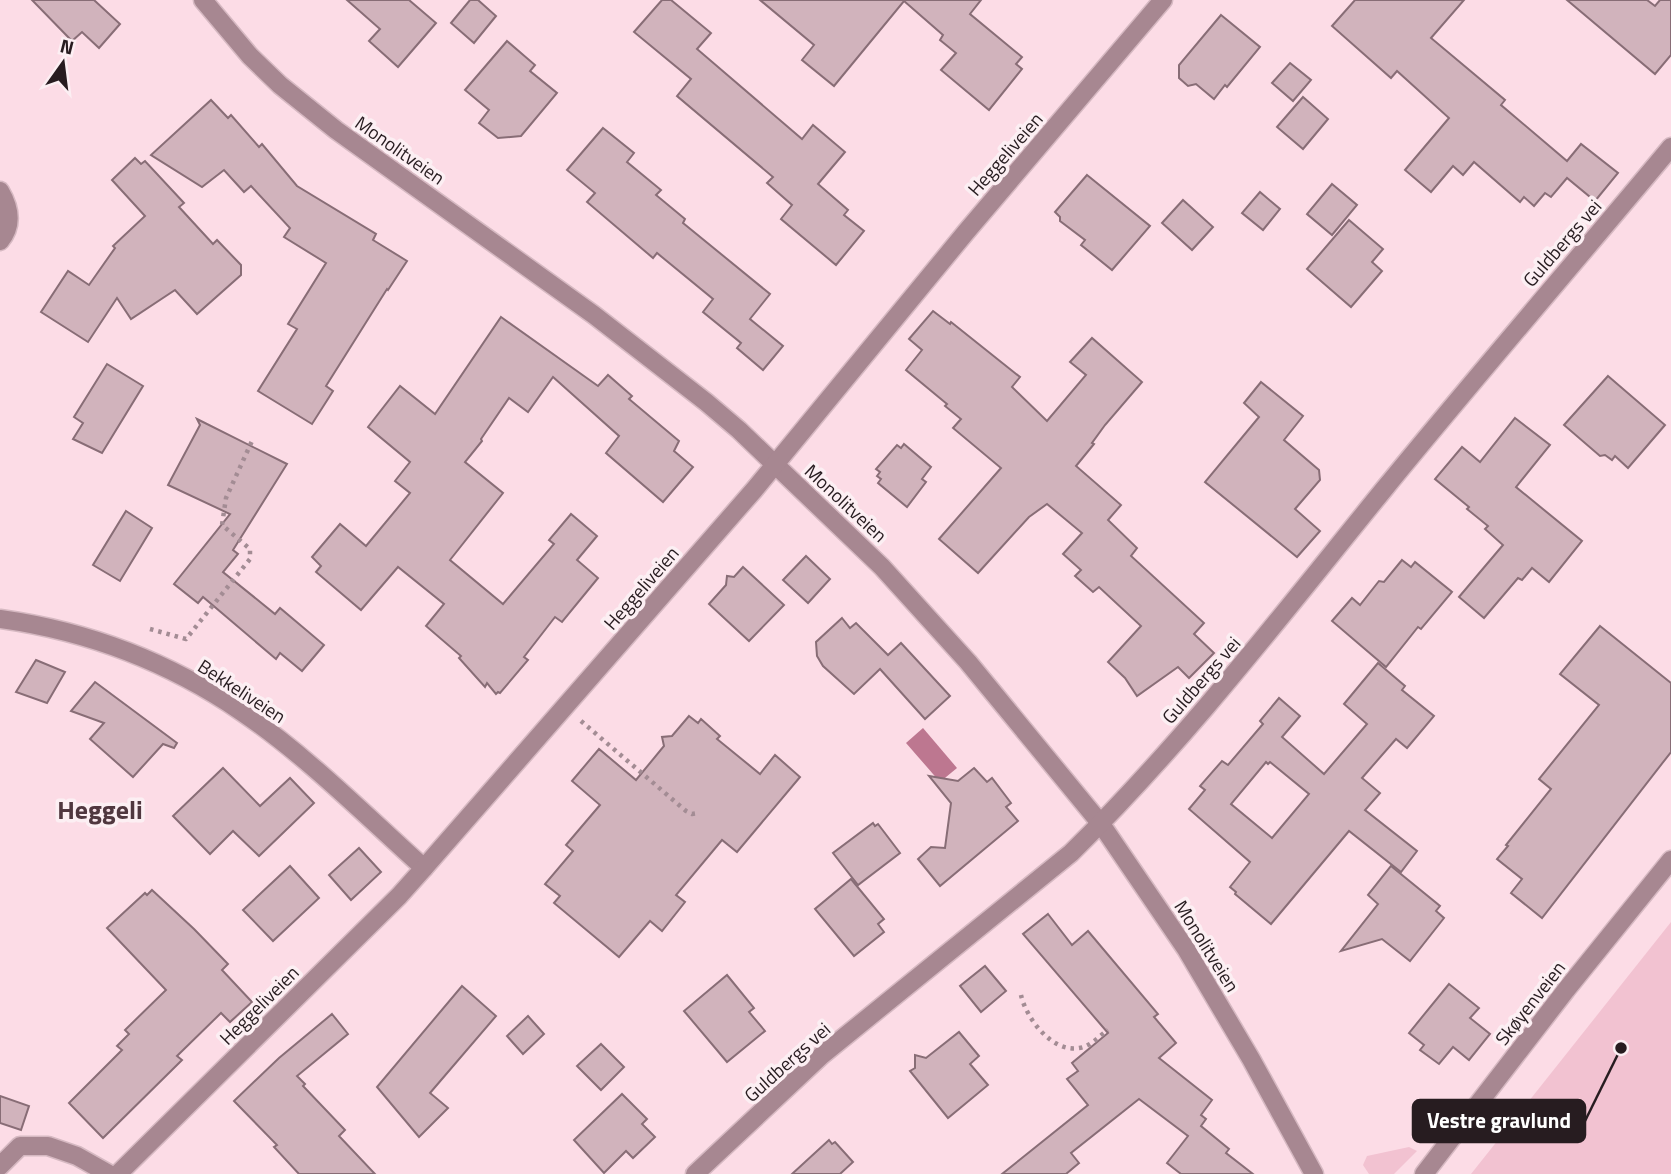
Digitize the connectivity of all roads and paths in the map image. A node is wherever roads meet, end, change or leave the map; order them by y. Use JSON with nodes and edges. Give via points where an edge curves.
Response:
{"nodes":[{"id":1,"x":202,"y":0,"type":"edge"},
{"id":2,"x":1163,"y":0,"type":"edge"},
{"id":3,"x":1671,"y":147,"type":"edge"},
{"id":4,"x":0,"y":191,"type":"edge"},
{"id":5,"x":0,"y":241,"type":"edge"},
{"id":6,"x":252,"y":441,"type":"dead end"},
{"id":7,"x":775,"y":465,"type":"junction"},
{"id":8,"x":0,"y":619,"type":"edge"},
{"id":9,"x":150,"y":629,"type":"dead end"},
{"id":10,"x":565,"y":707,"type":"junction"},
{"id":11,"x":699,"y":813,"type":"dead end"},
{"id":12,"x":1101,"y":824,"type":"junction"},
{"id":13,"x":1671,"y":860,"type":"edge"},
{"id":14,"x":424,"y":868,"type":"junction"},
{"id":15,"x":1021,"y":995,"type":"dead end"},
{"id":16,"x":1108,"y":1030,"type":"dead end"},
{"id":17,"x":0,"y":1166,"type":"edge"},
{"id":18,"x":109,"y":1174,"type":"edge"},
{"id":19,"x":118,"y":1174,"type":"edge"},
{"id":20,"x":695,"y":1174,"type":"edge"},
{"id":21,"x":1314,"y":1174,"type":"edge"},
{"id":22,"x":1424,"y":1174,"type":"edge"}],
"edges":[{"from":1,"to":7,"type":"street","name":"Monolitveien","via":[[250,56],[298,100],[594,315],[706,402]]},
{"from":2,"to":7,"type":"street","name":"Heggeliveien"},
{"from":3,"to":12,"type":"street","name":"Guldbergs vei","via":[[1243,664]]},
{"from":4,"to":5,"type":"street","via":[[9,224]]},
{"from":6,"to":9,"type":"path","via":[[226,498],[222,525],[250,549],[250,559],[186,639]]},
{"from":7,"to":10,"type":"street","name":"Heggeliveien"},
{"from":7,"to":12,"type":"street","name":"Monolitveien","via":[[883,567]]},
{"from":8,"to":14,"type":"street","name":"Bekkeliveien","via":[[81,634],[203,688],[323,776]]},
{"from":10,"to":11,"type":"path","via":[[686,811]]},
{"from":10,"to":14,"type":"street","name":"Heggeliveien"},
{"from":12,"to":20,"type":"street","name":"Guldbergs vei","via":[[822,1055]]},
{"from":12,"to":21,"type":"street","name":"Monolitveien","via":[[1192,960]]},
{"from":13,"to":22,"type":"street","name":"Skøyenveien"},
{"from":14,"to":19,"type":"street","name":"Heggeliveien"},
{"from":15,"to":16,"type":"path","via":[[1024,1008],[1059,1046],[1077,1049]]},
{"from":17,"to":18,"type":"street","via":[[20,1146],[48,1146]]}]}
